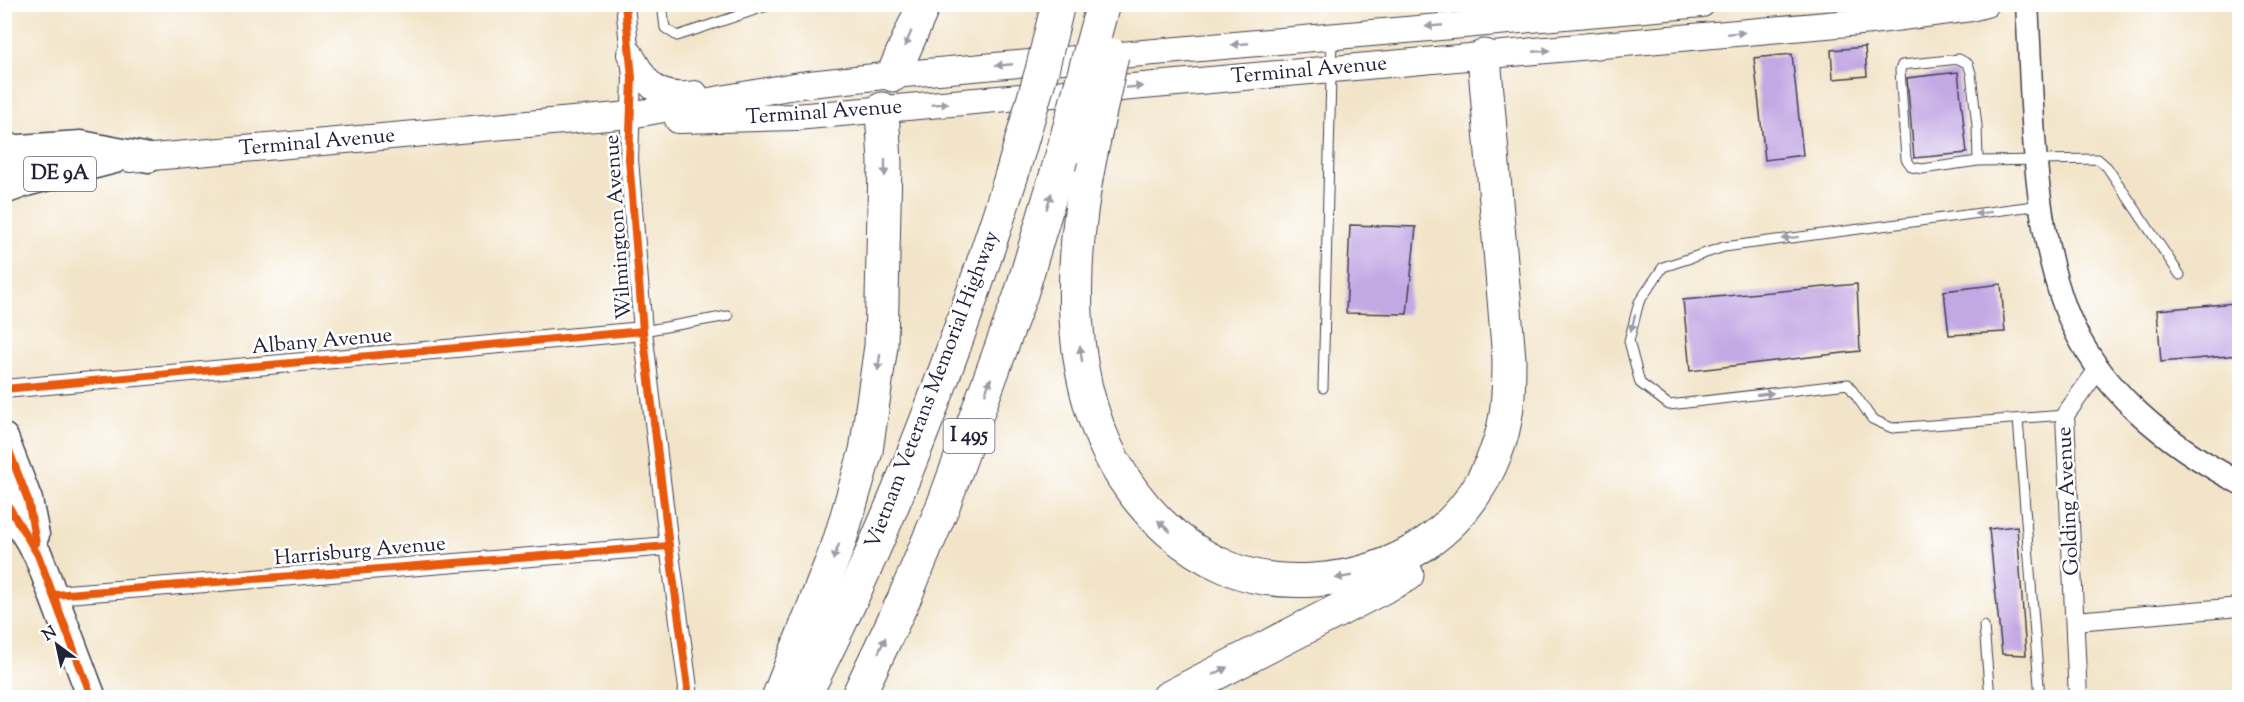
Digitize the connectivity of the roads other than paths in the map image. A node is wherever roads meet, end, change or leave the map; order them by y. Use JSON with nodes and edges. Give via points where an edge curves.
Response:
{"nodes":[{"id":1,"x":625,"y":4,"type":"edge"},
{"id":2,"x":662,"y":4,"type":"edge"},
{"id":3,"x":773,"y":4,"type":"edge"},
{"id":4,"x":924,"y":4,"type":"edge"},
{"id":5,"x":1058,"y":4,"type":"edge"},
{"id":6,"x":1103,"y":4,"type":"edge"},
{"id":7,"x":1122,"y":4,"type":"edge"},
{"id":8,"x":1702,"y":4,"type":"edge"},
{"id":9,"x":1986,"y":4,"type":"edge"},
{"id":10,"x":2026,"y":4,"type":"edge"},
{"id":11,"x":1659,"y":20,"type":"edge"},
{"id":12,"x":1492,"y":21,"type":"junction"},
{"id":13,"x":1332,"y":35,"type":"junction"},
{"id":14,"x":630,"y":54,"type":"junction"},
{"id":15,"x":1493,"y":55,"type":"junction"},
{"id":16,"x":1332,"y":69,"type":"junction"},
{"id":17,"x":893,"y":75,"type":"junction"},
{"id":18,"x":800,"y":85,"type":"junction"},
{"id":19,"x":882,"y":109,"type":"junction"},
{"id":20,"x":630,"y":116,"type":"junction"},
{"id":21,"x":4,"y":150,"type":"edge"},
{"id":22,"x":149,"y":158,"type":"junction"},
{"id":23,"x":115,"y":159,"type":"junction"},
{"id":24,"x":1978,"y":161,"type":"junction"},
{"id":25,"x":2037,"y":161,"type":"junction"},
{"id":26,"x":4,"y":172,"type":"edge"},
{"id":27,"x":4,"y":190,"type":"edge"},
{"id":28,"x":2041,"y":205,"type":"junction"},
{"id":29,"x":2180,"y":275,"type":"dead end"},
{"id":30,"x":728,"y":316,"type":"dead end"},
{"id":31,"x":643,"y":331,"type":"junction"},
{"id":32,"x":2099,"y":368,"type":"junction"},
{"id":33,"x":1323,"y":388,"type":"dead end"},
{"id":34,"x":4,"y":389,"type":"edge"},
{"id":35,"x":2065,"y":415,"type":"junction"},
{"id":36,"x":2018,"y":419,"type":"junction"},
{"id":37,"x":4,"y":438,"type":"edge"},
{"id":38,"x":2240,"y":483,"type":"edge"},
{"id":39,"x":4,"y":499,"type":"edge"},
{"id":40,"x":669,"y":546,"type":"junction"},
{"id":41,"x":38,"y":555,"type":"junction"},
{"id":42,"x":54,"y":595,"type":"junction"},
{"id":43,"x":2240,"y":607,"type":"edge"},
{"id":44,"x":2074,"y":621,"type":"junction"},
{"id":45,"x":1984,"y":626,"type":"dead end"},
{"id":46,"x":92,"y":698,"type":"edge"},
{"id":47,"x":687,"y":698,"type":"edge"},
{"id":48,"x":778,"y":698,"type":"edge"},
{"id":49,"x":803,"y":698,"type":"edge"},
{"id":50,"x":857,"y":698,"type":"edge"},
{"id":51,"x":1168,"y":698,"type":"edge"},
{"id":52,"x":1990,"y":698,"type":"edge"},
{"id":53,"x":2040,"y":698,"type":"edge"},
{"id":54,"x":2078,"y":698,"type":"edge"}],
"edges":[{"from":1,"to":14,"type":"street","name":"Wilmington Avenue"},
{"from":2,"to":3,"type":"lane","via":[[664,28],[677,36]]},
{"from":4,"to":17,"type":"highway","one_way":true},
{"from":5,"to":49,"type":"highway","name":"Vietnam Veterans Memorial Highway","number":"I 495","bridge":true,"via":[[1012,174],[964,321],[905,476]]},
{"from":50,"to":6,"type":"highway","name":"Vietnam Veterans Memorial Highway","number":"I 495","one_way":true,"bridge":true,"via":[[943,506],[1021,294]]},
{"from":15,"to":7,"type":"highway","one_way":true,"bridge":true,"via":[[1509,358],[1503,433],[1489,469],[1458,515],[1413,552],[1361,574],[1283,580],[1227,568],[1192,549],[1147,510],[1124,479],[1098,426],[1086,386],[1079,342],[1077,251],[1091,153]]},
{"from":8,"to":11,"type":"main road","name":"Terminal Avenue","number":"DE 9A"},
{"from":11,"to":9,"type":"main road","name":"Terminal Avenue","number":"DE 9A","one_way":true,"via":[[1871,21]]},
{"from":10,"to":25,"type":"street"},
{"from":11,"to":12,"type":"main road","name":"Terminal Avenue","number":"DE 9A"},
{"from":15,"to":11,"type":"main road","name":"Terminal Avenue","number":"DE 9A","one_way":true},
{"from":12,"to":13,"type":"main road","name":"Terminal Avenue","number":"DE 9A","one_way":true},
{"from":12,"to":15,"type":"main road"},
{"from":13,"to":16,"type":"lane"},
{"from":13,"to":17,"type":"main road","name":"Terminal Avenue","number":"DE 9A","one_way":true},
{"from":14,"to":18,"type":"main road","via":[[645,81],[678,97],[766,84]]},
{"from":14,"to":20,"type":"street","name":"Wilmington Avenue"},
{"from":15,"to":16,"type":"main road","name":"Terminal Avenue","number":"DE 9A"},
{"from":51,"to":15,"type":"highway","one_way":true,"via":[[1427,563],[1466,531],[1498,489],[1518,443],[1527,381]]},
{"from":19,"to":16,"type":"main road","name":"Terminal Avenue","number":"DE 9A","one_way":true},
{"from":16,"to":33,"type":"lane"},
{"from":17,"to":18,"type":"main road","name":"Terminal Avenue","number":"DE 9A"},
{"from":17,"to":19,"type":"main road"},
{"from":18,"to":20,"type":"main road","name":"Terminal Avenue","number":"DE 9A"},
{"from":19,"to":20,"type":"main road","name":"Terminal Avenue","number":"DE 9A","via":[[796,117],[672,120]]},
{"from":19,"to":48,"type":"highway","one_way":true,"via":[[885,163],[881,346],[866,451],[839,543]]},
{"from":20,"to":22,"type":"main road","name":"Terminal Avenue","number":"DE 9A"},
{"from":20,"to":31,"type":"street","name":"Wilmington Avenue","via":[[628,159]]},
{"from":21,"to":22,"type":"main road","via":[[81,145]]},
{"from":22,"to":23,"type":"main road","name":"Terminal Avenue","number":"DE 9A"},
{"from":23,"to":26,"type":"main road","name":"Terminal Avenue","number":"DE 9A"},
{"from":23,"to":27,"type":"main road","number":"DE 9A"},
{"from":24,"to":24,"type":"lane","via":[[1912,167],[1906,159],[1899,70],[1902,65],[1959,59],[1968,64]]},
{"from":24,"to":25,"type":"lane"},
{"from":25,"to":28,"type":"street"},
{"from":25,"to":29,"type":"lane","via":[[2098,159]]},
{"from":28,"to":32,"type":"street","via":[[2047,247],[2066,312]]},
{"from":28,"to":36,"type":"lane","one_way":true,"via":[[1724,247],[1663,267],[1639,302],[1629,341],[1640,383],[1669,405],[1848,384],[1872,419],[1892,428]]},
{"from":30,"to":31,"type":"lane"},
{"from":31,"to":34,"type":"street","name":"Albany Avenue"},
{"from":31,"to":40,"type":"street","name":"Wilmington Avenue"},
{"from":32,"to":35,"type":"street","name":"Golding Avenue"},
{"from":32,"to":38,"type":"street","via":[[2152,425]]},
{"from":35,"to":36,"type":"lane"},
{"from":35,"to":44,"type":"street","name":"Golding Avenue"},
{"from":36,"to":53,"type":"lane"},
{"from":37,"to":41,"type":"main road","via":[[28,500]]},
{"from":39,"to":41,"type":"main road"},
{"from":40,"to":42,"type":"street","name":"Harrisburg Avenue"},
{"from":40,"to":47,"type":"street","name":"Wilmington Avenue"},
{"from":41,"to":42,"type":"main road"},
{"from":42,"to":46,"type":"main road"},
{"from":43,"to":44,"type":"street"},
{"from":44,"to":54,"type":"street","name":"Golding Avenue"},
{"from":45,"to":52,"type":"lane"}]}
